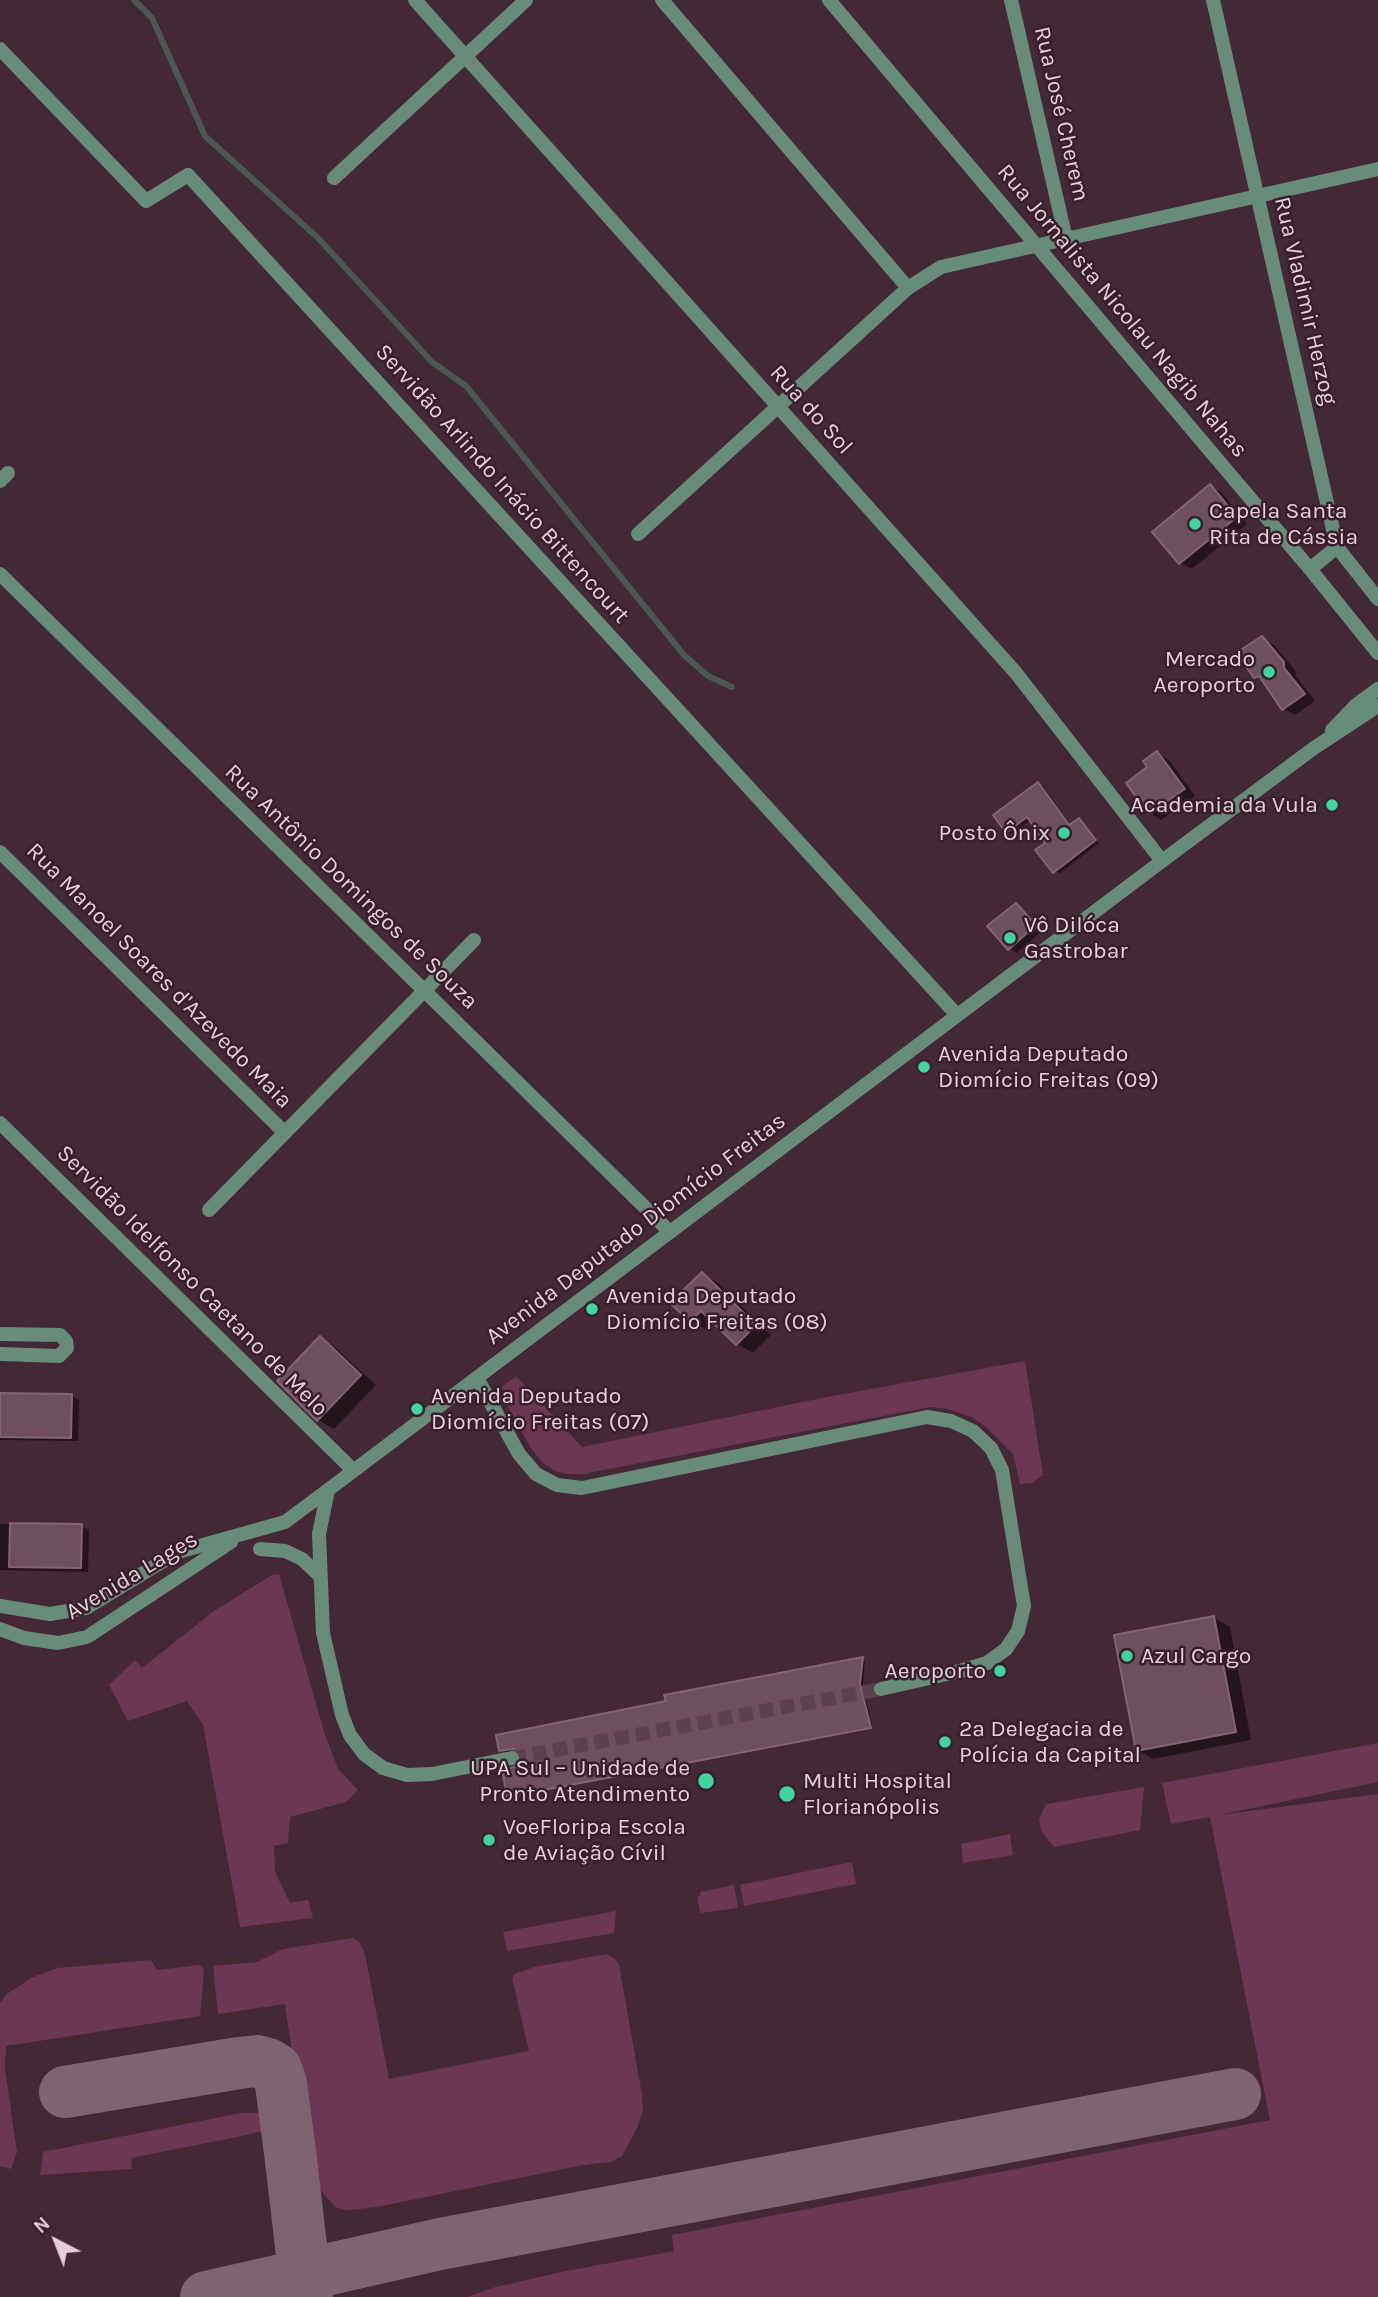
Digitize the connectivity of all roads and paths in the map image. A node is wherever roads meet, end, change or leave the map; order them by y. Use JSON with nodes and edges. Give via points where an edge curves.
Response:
{"nodes":[{"id":1,"x":415,"y":0,"type":"edge"},
{"id":2,"x":526,"y":0,"type":"edge"},
{"id":3,"x":662,"y":0,"type":"edge"},
{"id":4,"x":829,"y":0,"type":"edge"},
{"id":5,"x":1011,"y":0,"type":"edge"},
{"id":6,"x":1213,"y":0,"type":"edge"},
{"id":7,"x":0,"y":48,"type":"edge"},
{"id":8,"x":466,"y":57,"type":"junction"},
{"id":9,"x":1378,"y":169,"type":"edge"},
{"id":10,"x":334,"y":178,"type":"dead end"},
{"id":11,"x":1258,"y":196,"type":"junction"},
{"id":12,"x":1066,"y":239,"type":"junction"},
{"id":13,"x":1037,"y":246,"type":"junction"},
{"id":14,"x":908,"y":288,"type":"junction"},
{"id":15,"x":777,"y":406,"type":"junction"},
{"id":16,"x":638,"y":534,"type":"dead end"},
{"id":17,"x":1337,"y":547,"type":"junction"},
{"id":18,"x":1310,"y":569,"type":"junction"},
{"id":19,"x":0,"y":574,"type":"edge"},
{"id":20,"x":1378,"y":599,"type":"edge"},
{"id":21,"x":1378,"y":653,"type":"edge"},
{"id":22,"x":1378,"y":689,"type":"edge"},
{"id":23,"x":1378,"y":706,"type":"edge"},
{"id":24,"x":1314,"y":748,"type":"junction"},
{"id":25,"x":0,"y":852,"type":"edge"},
{"id":26,"x":1162,"y":861,"type":"junction"},
{"id":27,"x":474,"y":940,"type":"dead end"},
{"id":28,"x":425,"y":991,"type":"junction"},
{"id":29,"x":957,"y":1015,"type":"junction"},
{"id":30,"x":0,"y":1124,"type":"edge"},
{"id":31,"x":285,"y":1133,"type":"junction"},
{"id":32,"x":209,"y":1210,"type":"dead end"},
{"id":33,"x":670,"y":1232,"type":"junction"},
{"id":34,"x":0,"y":1334,"type":"edge"},
{"id":35,"x":0,"y":1354,"type":"edge"},
{"id":36,"x":477,"y":1378,"type":"junction"},
{"id":37,"x":353,"y":1471,"type":"junction"},
{"id":38,"x":328,"y":1490,"type":"junction"},
{"id":39,"x":244,"y":1534,"type":"junction"},
{"id":40,"x":260,"y":1549,"type":"dead end"},
{"id":41,"x":320,"y":1576,"type":"junction"},
{"id":42,"x":0,"y":1606,"type":"edge"},
{"id":43,"x":0,"y":1629,"type":"edge"},
{"id":44,"x":881,"y":1689,"type":"tunnel mouth"},
{"id":45,"x":512,"y":1758,"type":"tunnel mouth"}],
"edges":[{"from":1,"to":8,"type":"street","name":"Rua do Sol"},
{"from":2,"to":8,"type":"street"},
{"from":3,"to":14,"type":"street"},
{"from":4,"to":13,"type":"street","name":"Rua Jornalista Nicolau Nagib Nahas"},
{"from":5,"to":12,"type":"street","name":"Rua José Cherem"},
{"from":6,"to":11,"type":"street","name":"Rua Vladimir Herzog"},
{"from":7,"to":29,"type":"street","name":"Servidão Arlindo Inácio Bittencourt","via":[[146,201],[188,175]]},
{"from":8,"to":10,"type":"street"},
{"from":8,"to":15,"type":"street","name":"Rua do Sol"},
{"from":9,"to":11,"type":"street"},
{"from":11,"to":12,"type":"street"},
{"from":11,"to":17,"type":"street","name":"Rua Vladimir Herzog"},
{"from":12,"to":13,"type":"street"},
{"from":13,"to":14,"type":"street","via":[[941,267]]},
{"from":13,"to":18,"type":"street","name":"Rua Jornalista Nicolau Nagib Nahas"},
{"from":14,"to":15,"type":"street"},
{"from":15,"to":16,"type":"street"},
{"from":15,"to":26,"type":"street","name":"Rua do Sol","via":[[1016,673]]},
{"from":17,"to":18,"type":"street"},
{"from":17,"to":20,"type":"street","name":"Rua Vladimir Herzog"},
{"from":18,"to":21,"type":"street","name":"Rua Jornalista Nicolau Nagib Nahas"},
{"from":19,"to":28,"type":"street","name":"Rua Antônio Domingos de Souza"},
{"from":22,"to":24,"type":"street","name":"Avenida Deputado Diomício Freitas"},
{"from":23,"to":24,"type":"street","name":"Avenida Deputado Diomício Freitas"},
{"from":24,"to":26,"type":"street","name":"Avenida Deputado Diomício Freitas"},
{"from":25,"to":31,"type":"street","name":"Rua Manoel Soares d'Azevedo Maia"},
{"from":26,"to":29,"type":"street","name":"Avenida Deputado Diomício Freitas"},
{"from":27,"to":28,"type":"street"},
{"from":28,"to":31,"type":"street"},
{"from":28,"to":33,"type":"street","name":"Rua Antônio Domingos de Souza"},
{"from":29,"to":33,"type":"street","name":"Avenida Deputado Diomício Freitas"},
{"from":30,"to":37,"type":"street","name":"Servidão Idelfonso Caetano de Melo"},
{"from":31,"to":32,"type":"street"},
{"from":33,"to":36,"type":"street","name":"Avenida Deputado Diomício Freitas"},
{"from":34,"to":35,"type":"street","via":[[60,1335],[67,1348],[59,1356]]},
{"from":36,"to":37,"type":"street","name":"Avenida Deputado Diomício Freitas"},
{"from":36,"to":44,"type":"street","via":[[519,1454],[536,1474],[557,1485],[582,1488],[928,1417],[973,1431],[991,1448],[1002,1470],[1024,1606],[1018,1631],[1006,1649],[987,1663]]},
{"from":37,"to":38,"type":"street","name":"Avenida Deputado Diomício Freitas"},
{"from":38,"to":39,"type":"street","name":"Avenida Lages","via":[[285,1522]]},
{"from":38,"to":41,"type":"street","via":[[319,1534]]},
{"from":39,"to":42,"type":"street","name":"Avenida Lages","via":[[178,1552],[86,1608],[50,1614]]},
{"from":39,"to":43,"type":"street","name":"Avenida Lages","via":[[87,1637],[58,1643]]},
{"from":40,"to":41,"type":"street","via":[[285,1551]]},
{"from":41,"to":45,"type":"street","via":[[323,1633],[342,1715],[364,1754],[383,1769],[407,1775]]}]}
